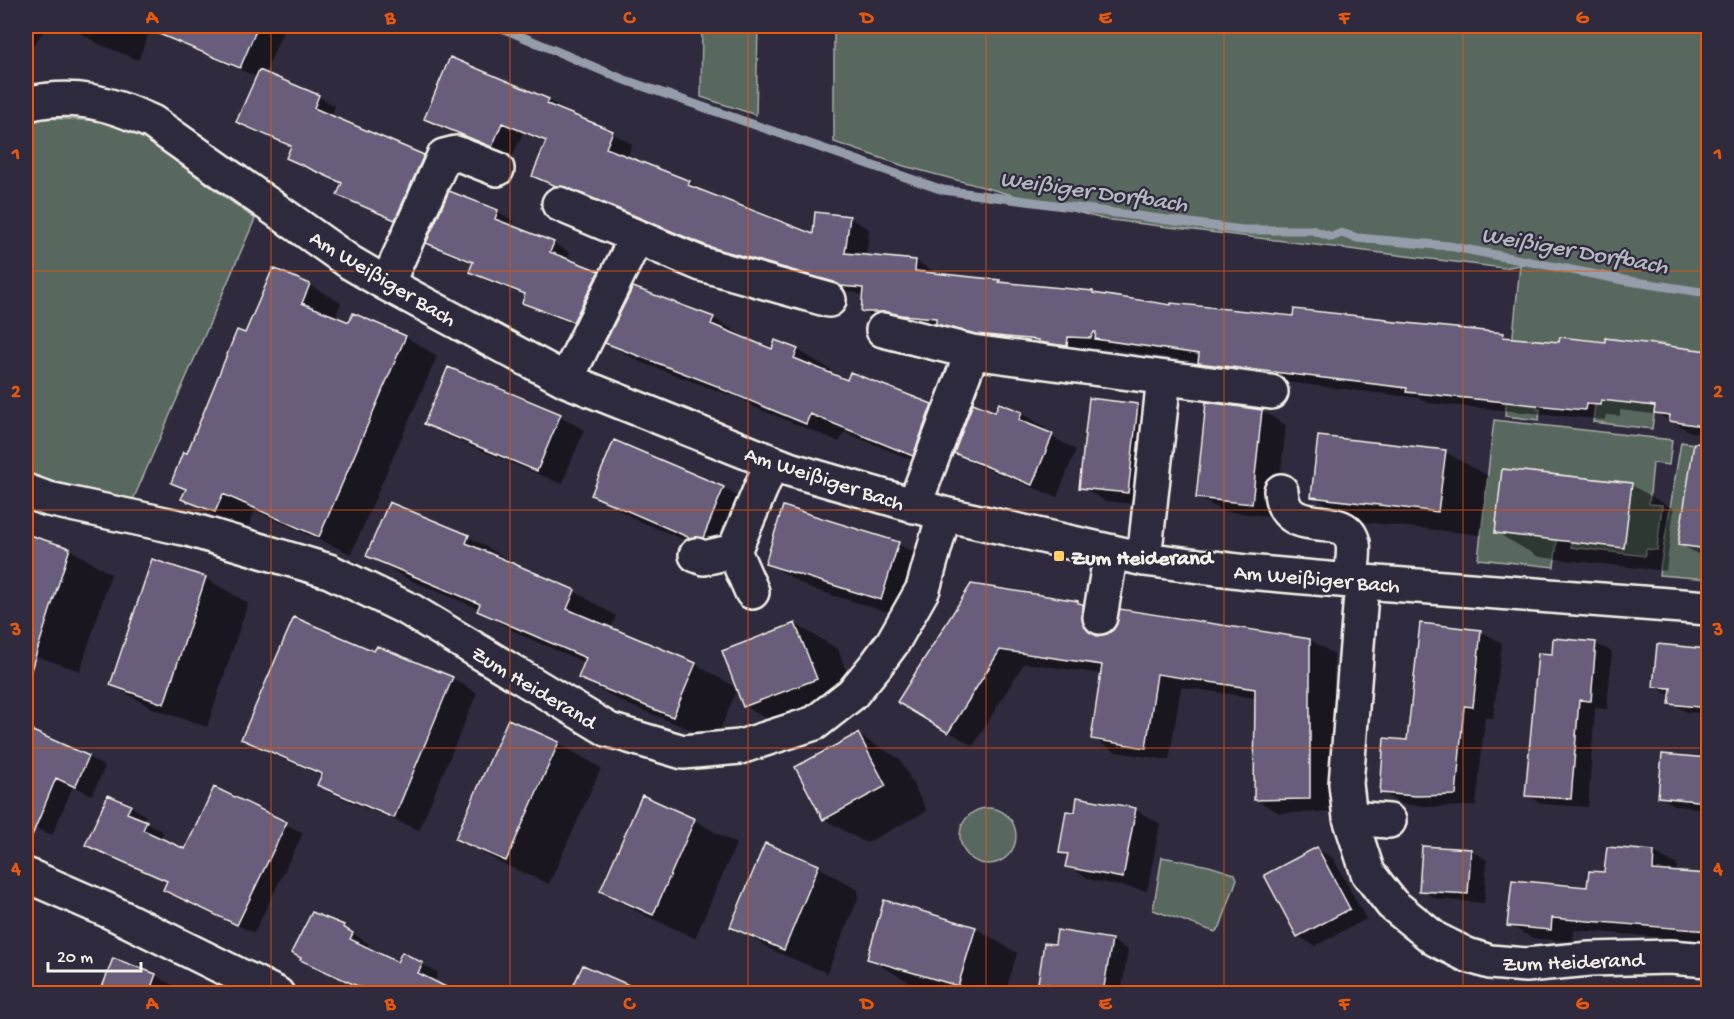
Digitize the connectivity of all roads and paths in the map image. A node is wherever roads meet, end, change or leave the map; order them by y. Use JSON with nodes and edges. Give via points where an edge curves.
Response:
{"nodes":[{"id":1,"x":26,"y":104,"type":"edge"},
{"id":2,"x":497,"y":169,"type":"dead end"},
{"id":3,"x":559,"y":204,"type":"dead end"},
{"id":4,"x":636,"y":238,"type":"junction"},
{"id":5,"x":387,"y":284,"type":"junction"},
{"id":6,"x":829,"y":300,"type":"dead end"},
{"id":7,"x":883,"y":330,"type":"dead end"},
{"id":8,"x":972,"y":352,"type":"junction"},
{"id":9,"x":1164,"y":378,"type":"junction"},
{"id":10,"x":566,"y":380,"type":"junction"},
{"id":11,"x":1271,"y":392,"type":"dead end"},
{"id":12,"x":772,"y":462,"type":"junction"},
{"id":13,"x":26,"y":491,"type":"edge"},
{"id":14,"x":1281,"y":491,"type":"dead end"},
{"id":15,"x":929,"y":510,"type":"junction"},
{"id":16,"x":734,"y":551,"type":"junction"},
{"id":17,"x":1111,"y":552,"type":"junction"},
{"id":18,"x":696,"y":555,"type":"dead end"},
{"id":19,"x":1144,"y":559,"type":"junction"},
{"id":20,"x":1356,"y":582,"type":"junction"},
{"id":21,"x":752,"y":592,"type":"dead end"},
{"id":22,"x":1708,"y":608,"type":"edge"},
{"id":23,"x":1101,"y":617,"type":"dead end"},
{"id":24,"x":1350,"y":818,"type":"junction"},
{"id":25,"x":1389,"y":821,"type":"dead end"},
{"id":26,"x":26,"y":875,"type":"edge"},
{"id":27,"x":1708,"y":960,"type":"edge"},
{"id":28,"x":277,"y":993,"type":"edge"}],
"edges":[{"from":1,"to":5,"type":"street","name":"Am Weißiger Bach","via":[[78,99],[116,106],[152,122],[351,263]]},
{"from":2,"to":5,"type":"street","via":[[456,153],[444,156]]},
{"from":3,"to":4,"type":"street"},
{"from":4,"to":6,"type":"street","via":[[701,264]]},
{"from":4,"to":10,"type":"street"},
{"from":5,"to":10,"type":"street","name":"Am Weißiger Bach"},
{"from":7,"to":8,"type":"street"},
{"from":8,"to":9,"type":"street"},
{"from":8,"to":15,"type":"street","name":"Zum Heiderand"},
{"from":9,"to":11,"type":"street"},
{"from":9,"to":19,"type":"street"},
{"from":10,"to":12,"type":"street","name":"Am Weißiger Bach"},
{"from":12,"to":15,"type":"street","name":"Am Weißiger Bach"},
{"from":12,"to":16,"type":"street"},
{"from":13,"to":15,"type":"street","name":"Zum Heiderand","via":[[48,500],[188,528],[329,572],[410,610],[609,730],[683,752],[740,747],[815,723],[852,694],[893,642],[923,589]]},
{"from":14,"to":20,"type":"street","name":"Zum Heiderand","via":[[1284,507],[1295,518],[1339,527],[1350,536]]},
{"from":15,"to":17,"type":"street","name":"Am Weißiger Bach"},
{"from":16,"to":18,"type":"street","via":[[704,558]]},
{"from":16,"to":21,"type":"street"},
{"from":17,"to":19,"type":"street","name":"Am Weißiger Bach"},
{"from":17,"to":23,"type":"street"},
{"from":19,"to":20,"type":"street","name":"Am Weißiger Bach"},
{"from":20,"to":22,"type":"street","name":"Am Weißiger Bach"},
{"from":20,"to":24,"type":"street","name":"Zum Heiderand","via":[[1346,784]]},
{"from":24,"to":25,"type":"street"},
{"from":24,"to":27,"type":"street","name":"Zum Heiderand","via":[[1368,873],[1392,904],[1435,939],[1467,955],[1490,962],[1526,965],[1624,958]]},
{"from":26,"to":28,"type":"street","via":[[109,910]]}]}
